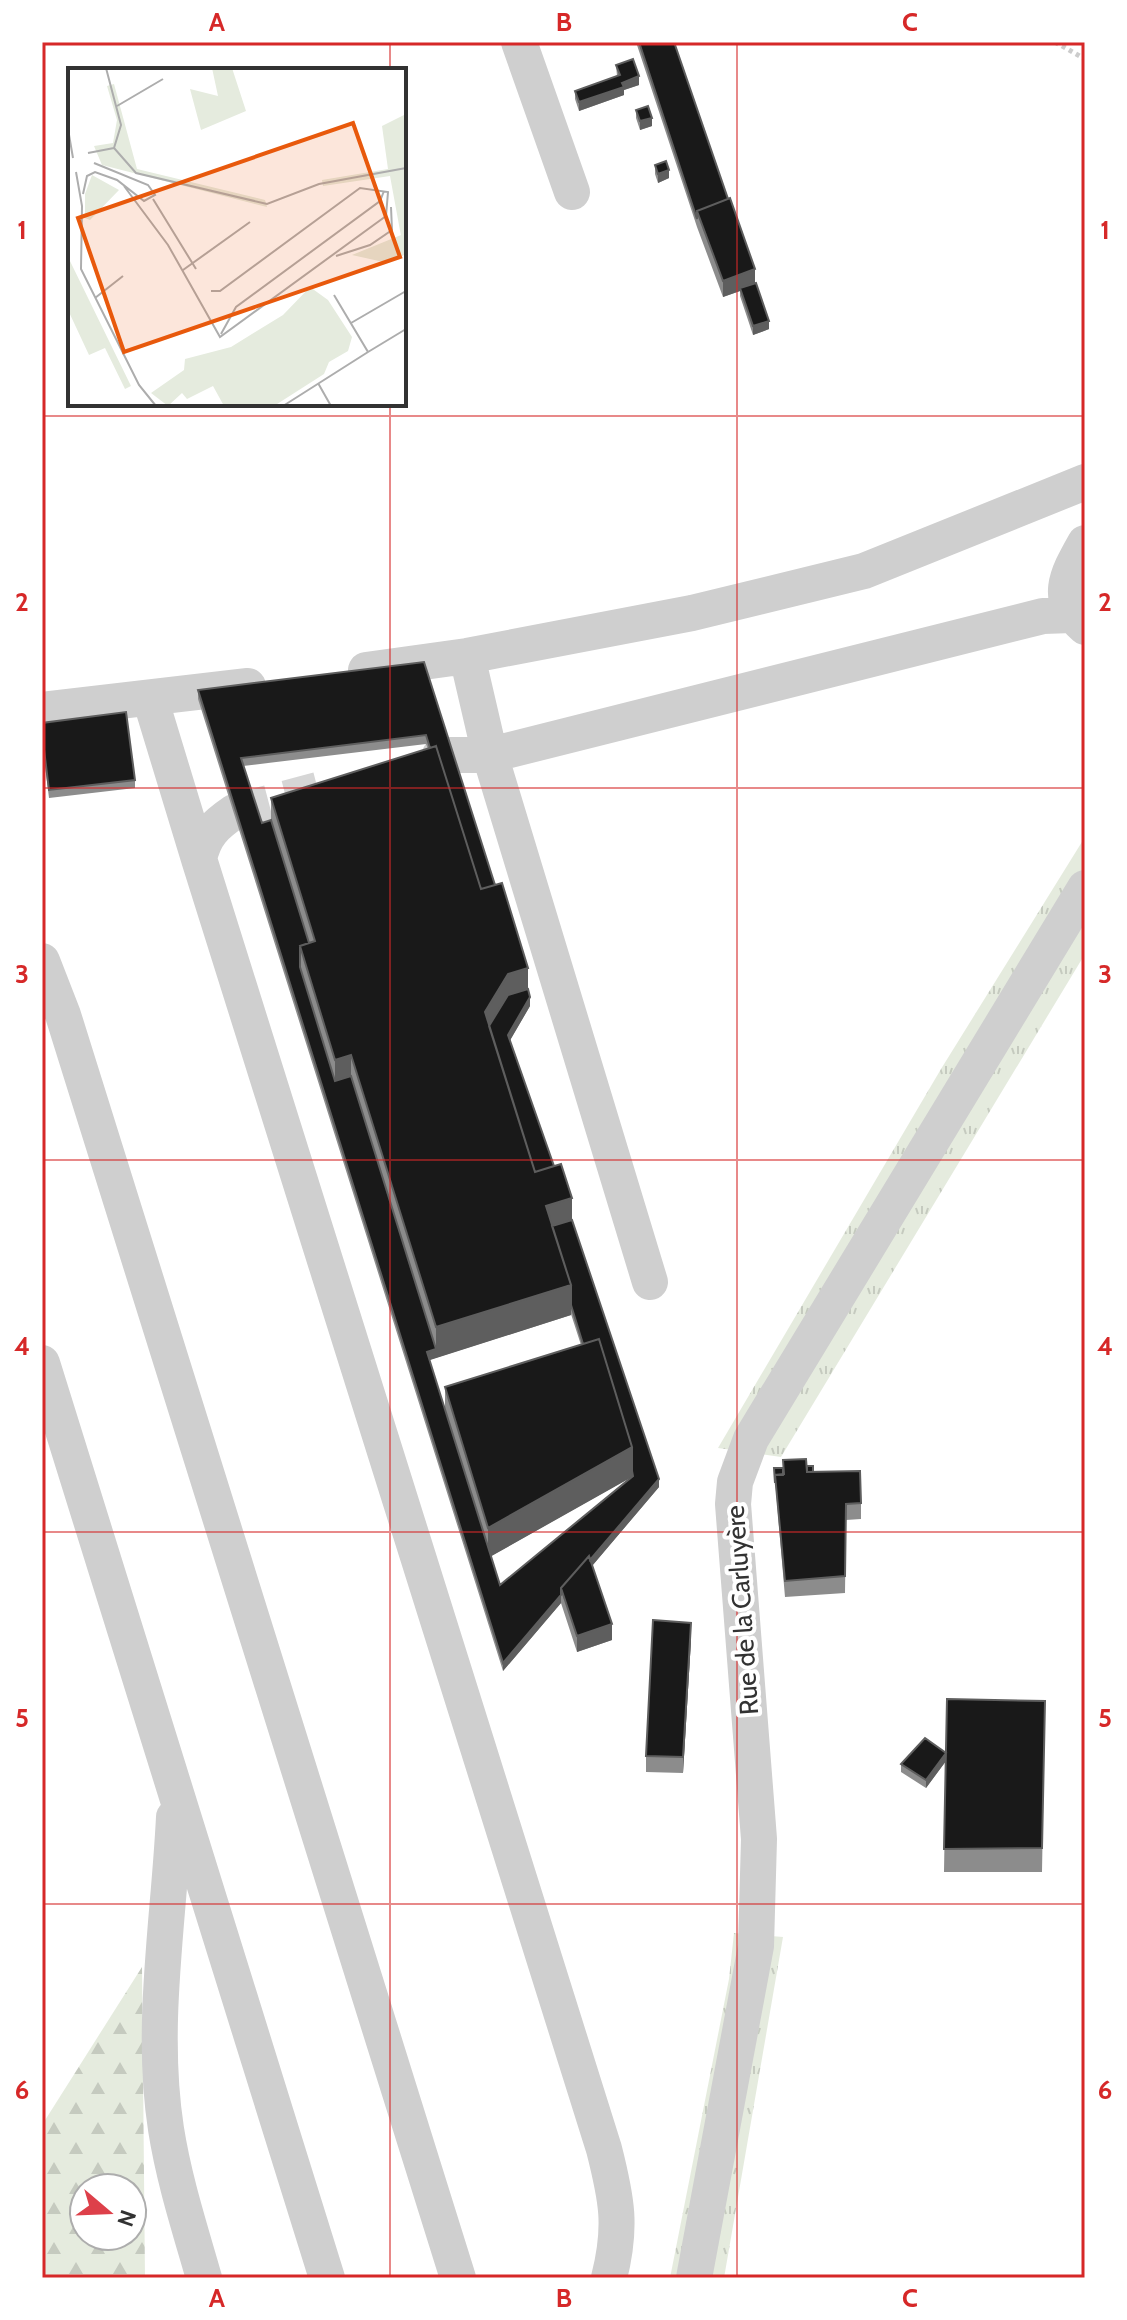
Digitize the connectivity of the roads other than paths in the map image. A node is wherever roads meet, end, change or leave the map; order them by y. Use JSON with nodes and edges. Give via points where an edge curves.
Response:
{"nodes":[{"id":1,"x":519,"y":42,"type":"edge"},
{"id":2,"x":572,"y":192,"type":"dead end"},
{"id":3,"x":1085,"y":482,"type":"edge"},
{"id":4,"x":1085,"y":543,"type":"edge"},
{"id":5,"x":1078,"y":621,"type":"edge"},
{"id":6,"x":467,"y":656,"type":"junction"},
{"id":7,"x":329,"y":675,"type":"edge"},
{"id":8,"x":283,"y":681,"type":"edge"},
{"id":9,"x":150,"y":698,"type":"junction"},
{"id":10,"x":42,"y":710,"type":"edge"},
{"id":11,"x":440,"y":755,"type":"edge"},
{"id":12,"x":490,"y":755,"type":"junction"},
{"id":13,"x":234,"y":812,"type":"tunnel mouth"},
{"id":14,"x":199,"y":859,"type":"junction"},
{"id":15,"x":1085,"y":888,"type":"edge"},
{"id":16,"x":42,"y":961,"type":"edge"},
{"id":17,"x":650,"y":1282,"type":"dead end"},
{"id":18,"x":42,"y":1363,"type":"edge"},
{"id":19,"x":170,"y":1776,"type":"junction"},
{"id":20,"x":204,"y":2278,"type":"edge"},
{"id":21,"x":327,"y":2278,"type":"edge"},
{"id":22,"x":458,"y":2278,"type":"edge"},
{"id":23,"x":609,"y":2278,"type":"edge"},
{"id":24,"x":694,"y":2278,"type":"edge"}],
"edges":[{"from":1,"to":2,"type":"street"},
{"from":3,"to":6,"type":"street","via":[[864,571],[692,613]]},
{"from":4,"to":5,"type":"street","via":[[1064,594]]},
{"from":5,"to":12,"type":"street","via":[[1043,616]]},
{"from":6,"to":7,"type":"street"},
{"from":6,"to":12,"type":"street"},
{"from":8,"to":9,"type":"street"},
{"from":9,"to":10,"type":"street"},
{"from":9,"to":14,"type":"street"},
{"from":11,"to":12,"type":"street"},
{"from":12,"to":17,"type":"street"},
{"from":13,"to":14,"type":"street","via":[[214,826]]},
{"from":14,"to":23,"type":"street","via":[[604,2149],[619,2204]]},
{"from":15,"to":24,"type":"street","name":"Rue de la Carluyère","via":[[740,1462],[733,1504],[760,1907]]},
{"from":16,"to":22,"type":"street","via":[[68,1030]]},
{"from":18,"to":19,"type":"street"},
{"from":19,"to":20,"type":"street","via":[[174,1815],[161,2058],[166,2128]]},
{"from":19,"to":21,"type":"street"}]}
